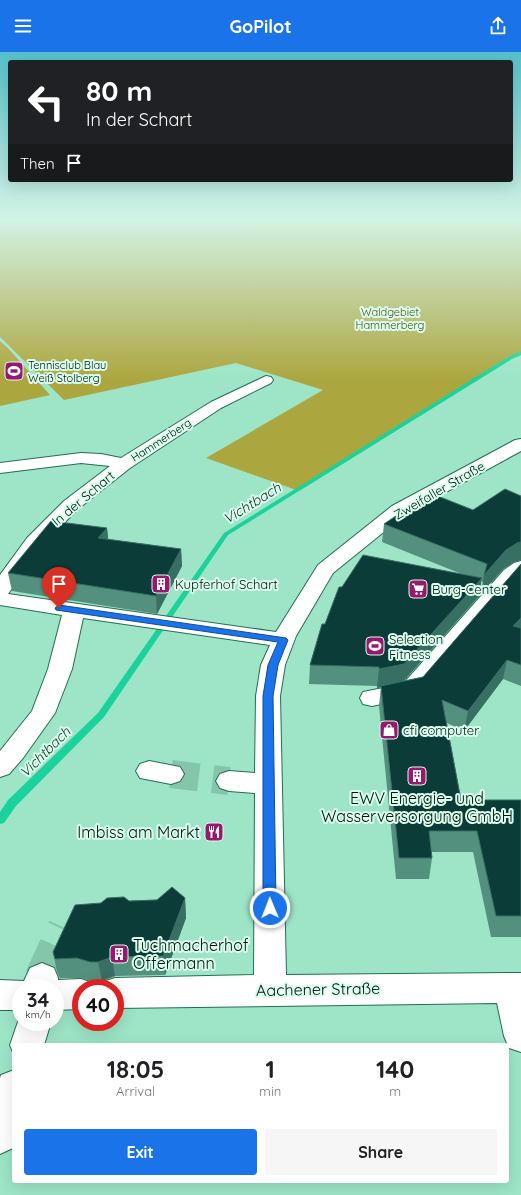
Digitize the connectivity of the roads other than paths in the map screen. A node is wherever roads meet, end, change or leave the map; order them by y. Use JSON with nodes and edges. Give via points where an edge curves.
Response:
{"nodes":[{"id":1,"x":266,"y":380,"type":"dead end"},
{"id":2,"x":521,"y":444,"type":"edge"},
{"id":3,"x":124,"y":464,"type":"junction"},
{"id":4,"x":0,"y":468,"type":"edge"},
{"id":5,"x":521,"y":567,"type":"edge"},
{"id":6,"x":0,"y":590,"type":"edge"},
{"id":7,"x":0,"y":599,"type":"edge"},
{"id":8,"x":74,"y":610,"type":"junction"},
{"id":9,"x":283,"y":640,"type":"junction"},
{"id":10,"x":372,"y":698,"type":"dead end"},
{"id":11,"x":0,"y":767,"type":"edge"},
{"id":12,"x":229,"y":781,"type":"tunnel mouth"},
{"id":13,"x":268,"y":784,"type":"junction"},
{"id":14,"x":516,"y":988,"type":"edge"},
{"id":15,"x":270,"y":990,"type":"junction"},
{"id":16,"x":12,"y":993,"type":"edge"},
{"id":17,"x":124,"y":993,"type":"edge"},
{"id":18,"x":0,"y":995,"type":"edge"},
{"id":19,"x":31,"y":1031,"type":"edge"},
{"id":20,"x":521,"y":1036,"type":"edge"},
{"id":21,"x":28,"y":1043,"type":"edge"},
{"id":22,"x":12,"y":1095,"type":"edge"},
{"id":23,"x":0,"y":1135,"type":"edge"}],
"edges":[{"from":1,"to":3,"type":"street","name":"Hammerberg","via":[[216,405]]},
{"from":2,"to":9,"type":"street","name":"Zweifaller Straße","via":[[399,510],[325,569]]},
{"from":3,"to":4,"type":"street","name":"Hammerberg","via":[[82,458]]},
{"from":3,"to":6,"type":"street","name":"In der Schart","via":[[71,505],[49,526],[34,542]]},
{"from":5,"to":10,"type":"street","via":[[511,574],[411,690]]},
{"from":7,"to":8,"type":"street"},
{"from":8,"to":9,"type":"street"},
{"from":8,"to":11,"type":"street","via":[[60,669],[43,714]]},
{"from":9,"to":13,"type":"street","name":"Zweifaller Straße","via":[[273,665],[268,696]]},
{"from":12,"to":13,"type":"street"},
{"from":13,"to":15,"type":"street","name":"Zweifaller Straße"},
{"from":14,"to":15,"type":"street","name":"Aachener Straße"},
{"from":14,"to":20,"type":"street"},
{"from":15,"to":17,"type":"street","name":"Aachener Straße"},
{"from":16,"to":18,"type":"street"},
{"from":19,"to":21,"type":"street"},
{"from":22,"to":23,"type":"street"}]}
